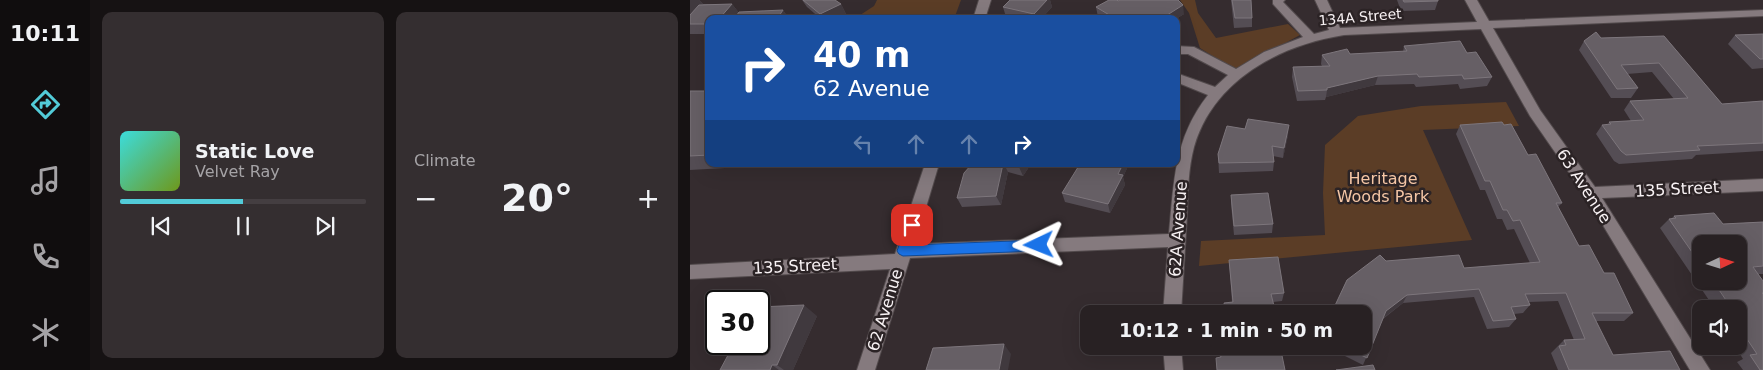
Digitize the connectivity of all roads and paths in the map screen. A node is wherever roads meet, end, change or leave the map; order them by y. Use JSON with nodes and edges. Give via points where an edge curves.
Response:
{"nodes":[{"id":1,"x":986,"y":0,"type":"edge"},
{"id":2,"x":1279,"y":0,"type":"edge"},
{"id":3,"x":1321,"y":0,"type":"edge"},
{"id":4,"x":1471,"y":0,"type":"edge"},
{"id":5,"x":1763,"y":14,"type":"edge"},
{"id":6,"x":980,"y":15,"type":"edge"},
{"id":7,"x":1484,"y":24,"type":"junction"},
{"id":8,"x":1336,"y":32,"type":"junction"},
{"id":9,"x":1310,"y":37,"type":"junction"},
{"id":10,"x":1180,"y":50,"type":"edge"},
{"id":11,"x":1264,"y":57,"type":"joint"},
{"id":12,"x":1236,"y":74,"type":"junction"},
{"id":13,"x":1180,"y":79,"type":"edge"},
{"id":14,"x":1216,"y":93,"type":"junction"},
{"id":15,"x":931,"y":167,"type":"edge"},
{"id":16,"x":1763,"y":185,"type":"edge"},
{"id":17,"x":1590,"y":193,"type":"junction"},
{"id":18,"x":1177,"y":240,"type":"junction"},
{"id":19,"x":902,"y":256,"type":"junction"},
{"id":20,"x":690,"y":272,"type":"edge"},
{"id":21,"x":1173,"y":305,"type":"edge"},
{"id":22,"x":1173,"y":355,"type":"edge"},
{"id":23,"x":866,"y":370,"type":"edge"},
{"id":24,"x":1174,"y":370,"type":"edge"},
{"id":25,"x":1701,"y":370,"type":"edge"}],
"edges":[{"from":1,"to":6,"type":"street"},
{"from":2,"to":9,"type":"street","via":[[1277,2]]},
{"from":3,"to":8,"type":"street"},
{"from":4,"to":7,"type":"street","name":"63 Avenue"},
{"from":5,"to":7,"type":"street","name":"134A Street"},
{"from":7,"to":8,"type":"street","name":"134A Street"},
{"from":7,"to":17,"type":"street","name":"63 Avenue","via":[[1535,113]]},
{"from":8,"to":9,"type":"street","name":"134A Street"},
{"from":9,"to":11,"type":"street","name":"134A Street"},
{"from":10,"to":12,"type":"street","via":[[1190,50]]},
{"from":11,"to":12,"type":"street","name":"62A Avenue"},
{"from":12,"to":14,"type":"street","name":"62A Avenue"},
{"from":13,"to":14,"type":"street"},
{"from":14,"to":18,"type":"street","name":"62A Avenue","via":[[1199,120],[1183,166]]},
{"from":15,"to":19,"type":"street","name":"62 Avenue"},
{"from":16,"to":17,"type":"street","name":"135 Street"},
{"from":17,"to":25,"type":"street","name":"63 Avenue"},
{"from":18,"to":19,"type":"street","name":"135 Street"},
{"from":18,"to":21,"type":"street","name":"62A Avenue"},
{"from":19,"to":20,"type":"street","name":"135 Street"},
{"from":19,"to":23,"type":"street","name":"62 Avenue"},
{"from":22,"to":24,"type":"street"}]}
